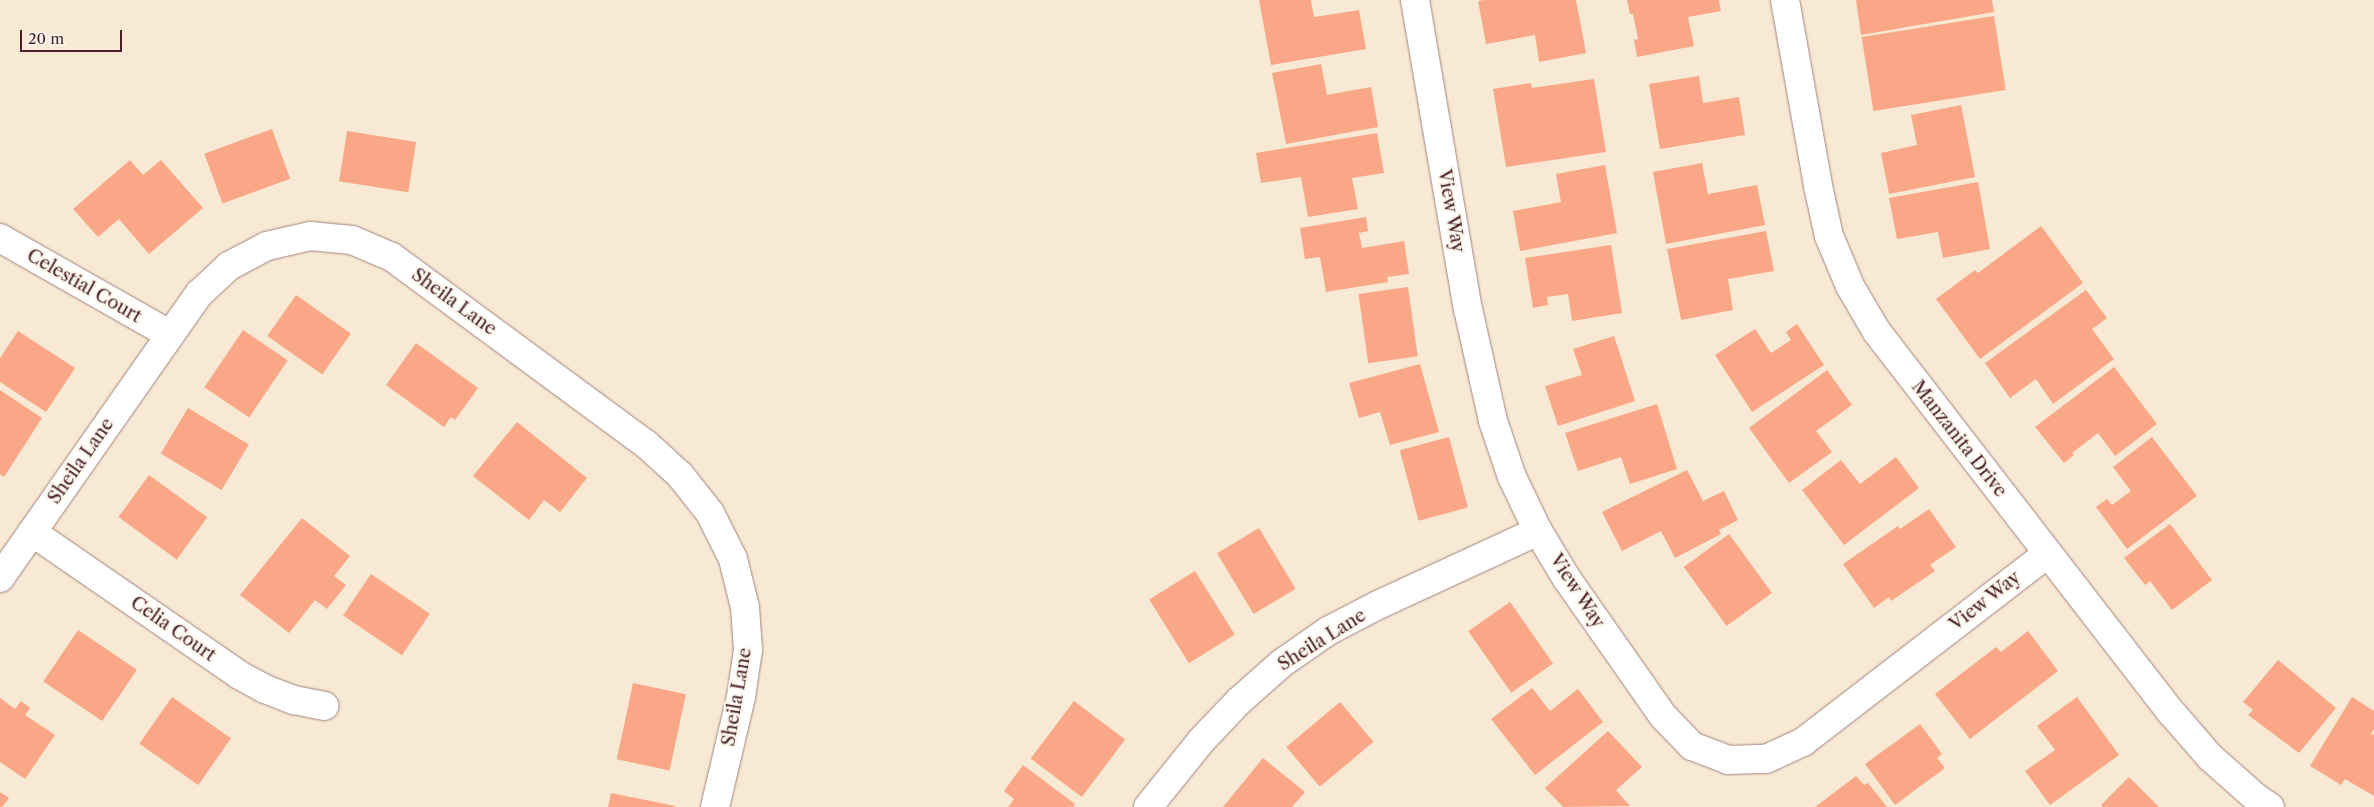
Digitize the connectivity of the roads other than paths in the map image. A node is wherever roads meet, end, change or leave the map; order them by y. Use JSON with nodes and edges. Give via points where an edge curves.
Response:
{"nodes":[{"id":1,"x":1414,"y":0,"type":"edge"},
{"id":2,"x":1785,"y":0,"type":"edge"},
{"id":3,"x":0,"y":238,"type":"edge"},
{"id":4,"x":169,"y":334,"type":"junction"},
{"id":5,"x":1538,"y":531,"type":"junction"},
{"id":6,"x":32,"y":532,"type":"junction"},
{"id":7,"x":2048,"y":553,"type":"junction"},
{"id":8,"x":0,"y":578,"type":"edge"},
{"id":9,"x":324,"y":706,"type":"dead end"},
{"id":10,"x":715,"y":807,"type":"edge"},
{"id":11,"x":1148,"y":807,"type":"edge"},
{"id":12,"x":2270,"y":807,"type":"edge"}],
"edges":[{"from":1,"to":5,"type":"street","name":"View Way","via":[[1480,364],[1512,477]]},
{"from":2,"to":7,"type":"street","name":"Manzanita Drive","via":[[1821,202],[1829,236],[1850,286],[1877,332]]},
{"from":3,"to":4,"type":"street","name":"Celestial Court"},
{"from":4,"to":6,"type":"street","name":"Sheila Lane"},
{"from":4,"to":10,"type":"street","name":"Sheila Lane","via":[[199,294],[229,266],[267,246],[310,236],[352,240],[392,257],[646,444],[680,475],[710,513],[733,559],[745,607],[747,660]]},
{"from":5,"to":7,"type":"street","name":"View Way","via":[[1567,579],[1662,716],[1692,746],[1728,760],[1766,759],[1803,742]]},
{"from":5,"to":11,"type":"street","name":"Sheila Lane","via":[[1378,605],[1328,632],[1282,663],[1201,741]]},
{"from":6,"to":8,"type":"street","name":"Sheila Lane"},
{"from":6,"to":9,"type":"street","name":"Celia Court","via":[[239,675],[272,692]]},
{"from":7,"to":12,"type":"street","name":"Manzanita Drive","via":[[2170,712],[2199,744]]}]}
